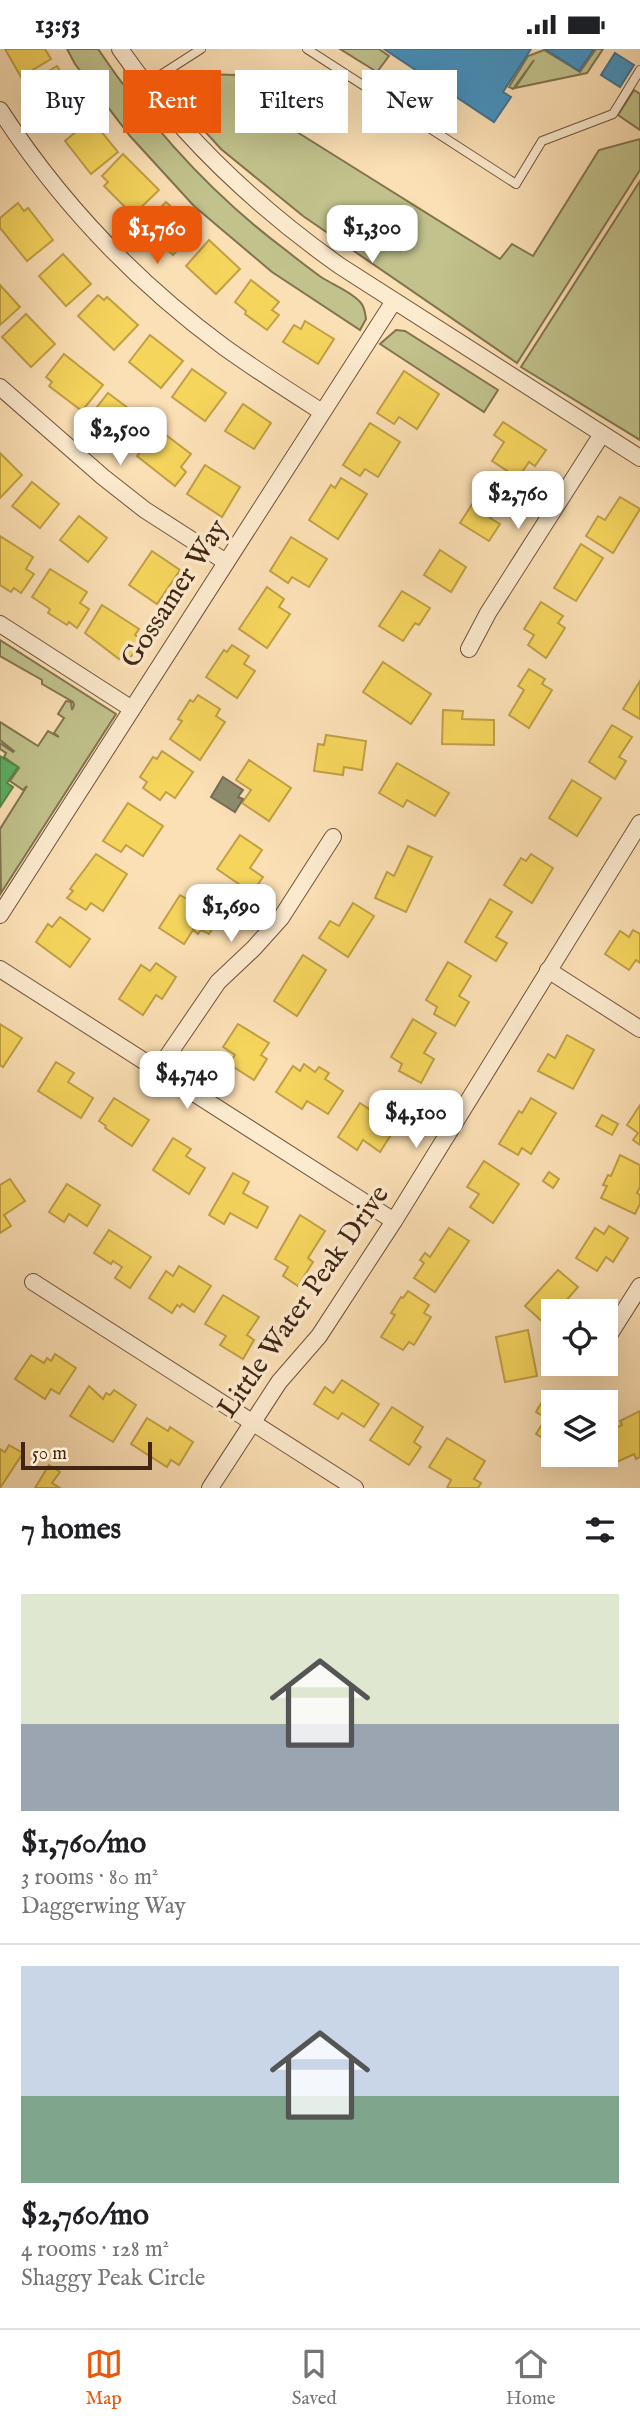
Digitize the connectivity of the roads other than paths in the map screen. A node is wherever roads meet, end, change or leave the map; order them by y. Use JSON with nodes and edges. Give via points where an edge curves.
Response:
{"nodes":[{"id":1,"x":120,"y":49,"type":"edge"},
{"id":2,"x":201,"y":49,"type":"edge"},
{"id":3,"x":307,"y":49,"type":"edge"},
{"id":4,"x":135,"y":70,"type":"edge"},
{"id":5,"x":169,"y":70,"type":"edge"},
{"id":6,"x":640,"y":70,"type":"edge"},
{"id":7,"x":0,"y":110,"type":"edge"},
{"id":8,"x":188,"y":133,"type":"edge"},
{"id":9,"x":394,"y":301,"type":"junction"},
{"id":10,"x":0,"y":387,"type":"edge"},
{"id":11,"x":322,"y":412,"type":"junction"},
{"id":12,"x":602,"y":434,"type":"junction"},
{"id":13,"x":640,"y":458,"type":"edge"},
{"id":14,"x":226,"y":562,"type":"junction"},
{"id":15,"x":0,"y":624,"type":"edge"},
{"id":16,"x":469,"y":649,"type":"dead end"},
{"id":17,"x":132,"y":709,"type":"junction"},
{"id":18,"x":640,"y":824,"type":"edge"},
{"id":19,"x":333,"y":837,"type":"dead end"},
{"id":20,"x":0,"y":915,"type":"edge"},
{"id":21,"x":0,"y":969,"type":"edge"},
{"id":22,"x":548,"y":970,"type":"junction"},
{"id":23,"x":640,"y":1029,"type":"edge"},
{"id":24,"x":158,"y":1070,"type":"junction"},
{"id":25,"x":394,"y":1221,"type":"junction"},
{"id":26,"x":33,"y":1282,"type":"dead end"},
{"id":27,"x":640,"y":1286,"type":"edge"},
{"id":28,"x":618,"y":1321,"type":"edge"},
{"id":29,"x":253,"y":1422,"type":"junction"},
{"id":30,"x":210,"y":1488,"type":"edge"},
{"id":31,"x":355,"y":1488,"type":"edge"}],
"edges":[{"from":1,"to":4,"type":"street"},
{"from":2,"to":5,"type":"lane"},
{"from":3,"to":6,"type":"lane","via":[[516,184],[542,141],[612,114]]},
{"from":7,"to":11,"type":"street","via":[[68,202],[131,268],[223,346]]},
{"from":8,"to":9,"type":"street","via":[[259,204]]},
{"from":9,"to":11,"type":"street","name":"Gossamer Way"},
{"from":9,"to":12,"type":"street"},
{"from":10,"to":14,"type":"street","via":[[145,510]]},
{"from":11,"to":14,"type":"street","name":"Gossamer Way"},
{"from":12,"to":13,"type":"street"},
{"from":12,"to":16,"type":"street"},
{"from":14,"to":17,"type":"street","name":"Gossamer Way"},
{"from":15,"to":17,"type":"street"},
{"from":17,"to":20,"type":"street","name":"Gossamer Way"},
{"from":18,"to":22,"type":"street","name":"Little Water Peak Drive"},
{"from":19,"to":24,"type":"street","via":[[281,918],[218,982]]},
{"from":21,"to":24,"type":"street"},
{"from":22,"to":23,"type":"street"},
{"from":22,"to":25,"type":"street","name":"Little Water Peak Drive"},
{"from":24,"to":25,"type":"street"},
{"from":25,"to":29,"type":"street","name":"Little Water Peak Drive","via":[[319,1336],[279,1382]]},
{"from":26,"to":29,"type":"street"},
{"from":27,"to":28,"type":"street"},
{"from":29,"to":30,"type":"street","name":"Little Water Peak Drive"},
{"from":29,"to":31,"type":"street"}]}
